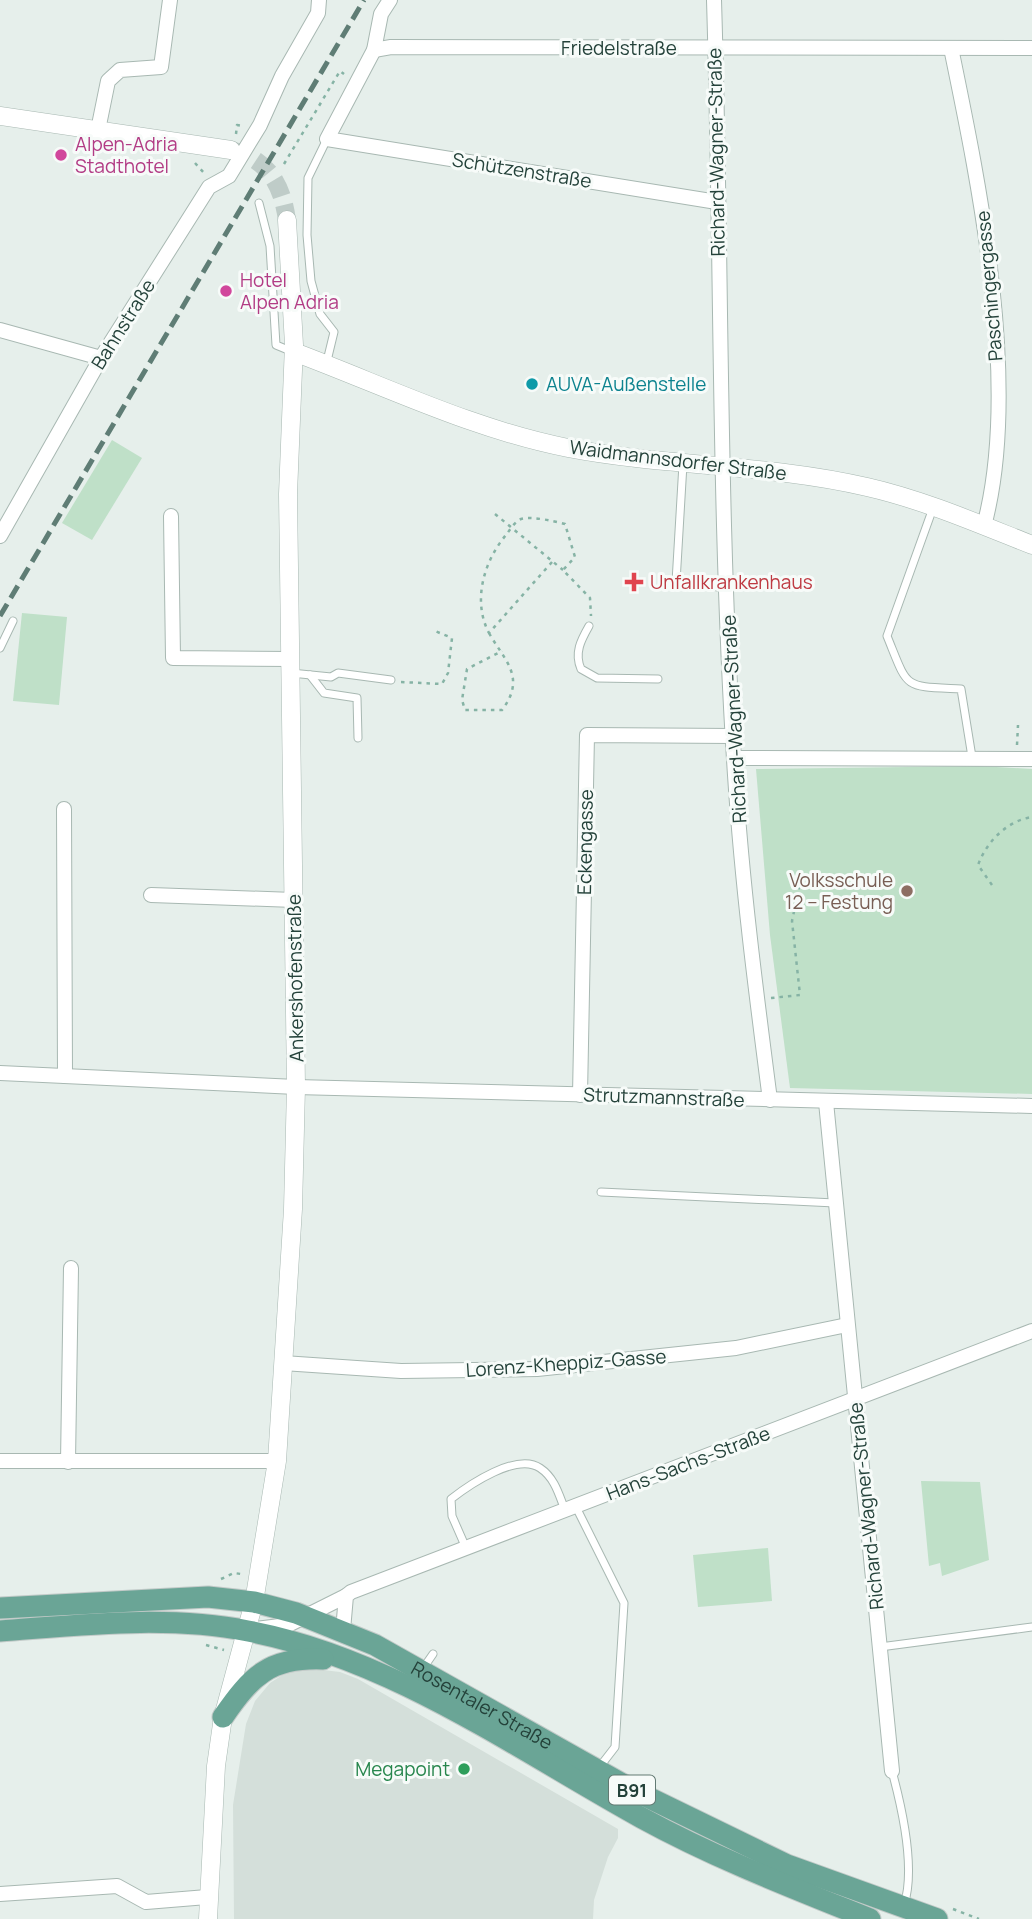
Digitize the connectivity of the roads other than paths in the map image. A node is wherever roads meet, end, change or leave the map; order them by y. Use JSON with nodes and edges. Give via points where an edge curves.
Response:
{"nodes":[{"id":1,"x":170,"y":0,"type":"edge"},
{"id":2,"x":319,"y":0,"type":"edge"},
{"id":3,"x":390,"y":0,"type":"edge"},
{"id":4,"x":713,"y":0,"type":"edge"},
{"id":5,"x":951,"y":48,"type":"junction"},
{"id":6,"x":1032,"y":48,"type":"edge"},
{"id":7,"x":715,"y":49,"type":"junction"},
{"id":8,"x":374,"y":50,"type":"junction"},
{"id":9,"x":0,"y":116,"type":"edge"},
{"id":10,"x":98,"y":130,"type":"junction"},
{"id":11,"x":327,"y":139,"type":"junction"},
{"id":12,"x":231,"y":150,"type":"tunnel mouth"},
{"id":13,"x":717,"y":202,"type":"junction"},
{"id":14,"x":259,"y":203,"type":"dead end"},
{"id":15,"x":287,"y":220,"type":"tunnel mouth"},
{"id":16,"x":0,"y":330,"type":"edge"},
{"id":17,"x":293,"y":352,"type":"junction"},
{"id":18,"x":101,"y":358,"type":"junction"},
{"id":19,"x":326,"y":365,"type":"junction"},
{"id":20,"x":683,"y":463,"type":"junction"},
{"id":21,"x":722,"y":466,"type":"junction"},
{"id":22,"x":933,"y":507,"type":"junction"},
{"id":23,"x":172,"y":516,"type":"dead end"},
{"id":24,"x":984,"y":526,"type":"junction"},
{"id":25,"x":0,"y":536,"type":"edge"},
{"id":26,"x":1032,"y":545,"type":"edge"},
{"id":27,"x":727,"y":588,"type":"junction"},
{"id":28,"x":13,"y":621,"type":"dead end"},
{"id":29,"x":589,"y":626,"type":"road end"},
{"id":30,"x":0,"y":648,"type":"edge"},
{"id":31,"x":291,"y":666,"type":"junction"},
{"id":32,"x":310,"y":674,"type":"junction"},
{"id":33,"x":658,"y":679,"type":"dead end"},
{"id":34,"x":391,"y":680,"type":"road end"},
{"id":35,"x":733,"y":736,"type":"junction"},
{"id":36,"x":358,"y":738,"type":"dead end"},
{"id":37,"x":734,"y":758,"type":"junction"},
{"id":38,"x":972,"y":758,"type":"junction"},
{"id":39,"x":1032,"y":759,"type":"edge"},
{"id":40,"x":64,"y":809,"type":"dead end"},
{"id":41,"x":151,"y":895,"type":"dead end"},
{"id":42,"x":294,"y":900,"type":"junction"},
{"id":43,"x":0,"y":1073,"type":"edge"},
{"id":44,"x":65,"y":1076,"type":"junction"},
{"id":45,"x":296,"y":1087,"type":"junction"},
{"id":46,"x":580,"y":1095,"type":"junction"},
{"id":47,"x":770,"y":1100,"type":"junction"},
{"id":48,"x":826,"y":1102,"type":"junction"},
{"id":49,"x":1032,"y":1105,"type":"edge"},
{"id":50,"x":601,"y":1192,"type":"dead end"},
{"id":51,"x":835,"y":1203,"type":"junction"},
{"id":52,"x":71,"y":1268,"type":"dead end"},
{"id":53,"x":847,"y":1325,"type":"junction"},
{"id":54,"x":1032,"y":1332,"type":"edge"},
{"id":55,"x":283,"y":1363,"type":"junction"},
{"id":56,"x":854,"y":1399,"type":"junction"},
{"id":57,"x":0,"y":1461,"type":"edge"},
{"id":58,"x":277,"y":1461,"type":"junction"},
{"id":59,"x":68,"y":1462,"type":"junction"},
{"id":60,"x":571,"y":1509,"type":"junction"},
{"id":61,"x":466,"y":1548,"type":"junction"},
{"id":62,"x":346,"y":1596,"type":"junction"},
{"id":63,"x":254,"y":1602,"type":"junction"},
{"id":64,"x":0,"y":1608,"type":"edge"},
{"id":65,"x":297,"y":1620,"type":"junction"},
{"id":66,"x":1032,"y":1627,"type":"edge"},
{"id":67,"x":344,"y":1630,"type":"junction"},
{"id":68,"x":0,"y":1631,"type":"edge"},
{"id":69,"x":252,"y":1637,"type":"junction"},
{"id":70,"x":880,"y":1647,"type":"junction"},
{"id":71,"x":342,"y":1659,"type":"junction"},
{"id":72,"x":223,"y":1717,"type":"junction"},
{"id":73,"x":597,"y":1770,"type":"junction"},
{"id":74,"x":892,"y":1771,"type":"joint"},
{"id":75,"x":0,"y":1894,"type":"edge"},
{"id":76,"x":207,"y":1897,"type":"junction"},
{"id":77,"x":903,"y":1909,"type":"junction"},
{"id":78,"x":208,"y":1919,"type":"edge"},
{"id":79,"x":870,"y":1919,"type":"edge"},
{"id":80,"x":937,"y":1919,"type":"edge"}],
"edges":[{"from":1,"to":10,"type":"street","via":[[161,68],[120,71],[108,81]]},
{"from":2,"to":18,"type":"street","name":"Bahnstraße","via":[[318,13],[229,176],[209,187]]},
{"from":3,"to":8,"type":"street","via":[[381,15]]},
{"from":4,"to":7,"type":"street","name":"Richard-Wagner-Straße"},
{"from":5,"to":6,"type":"street","name":"Friedelstraße"},
{"from":5,"to":7,"type":"street","name":"Friedelstraße"},
{"from":5,"to":24,"type":"street","name":"Paschingergasse","via":[[978,175],[996,340],[993,490]]},
{"from":7,"to":8,"type":"street","name":"Friedelstraße"},
{"from":7,"to":13,"type":"street","name":"Richard-Wagner-Straße"},
{"from":8,"to":11,"type":"street"},
{"from":9,"to":10,"type":"street"},
{"from":10,"to":12,"type":"street"},
{"from":11,"to":13,"type":"street","name":"Schützenstraße"},
{"from":11,"to":19,"type":"lane","via":[[308,178],[307,212],[311,281],[320,314],[334,332]]},
{"from":13,"to":21,"type":"street","name":"Richard-Wagner-Straße"},
{"from":14,"to":17,"type":"lane","via":[[270,246],[276,345]]},
{"from":15,"to":17,"type":"street"},
{"from":16,"to":18,"type":"street"},
{"from":17,"to":19,"type":"street","name":"Waidmannsdorfer Straße"},
{"from":17,"to":31,"type":"street","name":"Ankershofenstraße","via":[[288,495]]},
{"from":18,"to":25,"type":"street","name":"Bahnstraße"},
{"from":19,"to":20,"type":"street","name":"Waidmannsdorfer Straße","via":[[471,424],[567,448]]},
{"from":20,"to":21,"type":"street","name":"Waidmannsdorfer Straße"},
{"from":20,"to":27,"type":"lane","via":[[676,582]]},
{"from":21,"to":22,"type":"street","name":"Waidmannsdorfer Straße","via":[[869,487]]},
{"from":21,"to":27,"type":"street","name":"Richard-Wagner-Straße"},
{"from":22,"to":24,"type":"street","name":"Waidmannsdorfer Straße"},
{"from":22,"to":38,"type":"lane","via":[[887,636],[904,678],[915,687],[961,689]]},
{"from":23,"to":31,"type":"street","via":[[173,657]]},
{"from":24,"to":26,"type":"street","name":"Waidmannsdorfer Straße"},
{"from":27,"to":35,"type":"street","name":"Richard-Wagner-Straße"},
{"from":28,"to":30,"type":"lane"},
{"from":29,"to":33,"type":"lane","via":[[578,652],[581,669],[597,678]]},
{"from":31,"to":32,"type":"lane"},
{"from":31,"to":42,"type":"street","name":"Ankershofenstraße"},
{"from":32,"to":34,"type":"lane"},
{"from":32,"to":36,"type":"lane","via":[[324,693],[357,698]]},
{"from":35,"to":37,"type":"street","name":"Richard-Wagner-Straße"},
{"from":35,"to":46,"type":"street","name":"Eckengasse","via":[[587,735]]},
{"from":37,"to":38,"type":"street"},
{"from":37,"to":47,"type":"street","name":"Richard-Wagner-Straße"},
{"from":38,"to":39,"type":"street"},
{"from":40,"to":44,"type":"street"},
{"from":41,"to":42,"type":"street"},
{"from":42,"to":45,"type":"street","name":"Ankershofenstraße"},
{"from":43,"to":44,"type":"street","name":"Strutzmannstraße"},
{"from":44,"to":45,"type":"street","name":"Strutzmannstraße"},
{"from":45,"to":46,"type":"street","name":"Strutzmannstraße"},
{"from":45,"to":55,"type":"street","name":"Ankershofenstraße"},
{"from":46,"to":47,"type":"street","name":"Strutzmannstraße"},
{"from":47,"to":48,"type":"street","name":"Strutzmannstraße"},
{"from":48,"to":49,"type":"street","name":"Strutzmannstraße"},
{"from":48,"to":51,"type":"street","name":"Richard-Wagner-Straße"},
{"from":50,"to":51,"type":"lane"},
{"from":51,"to":53,"type":"street","name":"Richard-Wagner-Straße"},
{"from":52,"to":59,"type":"street"},
{"from":53,"to":55,"type":"street","name":"Lorenz-Kheppiz-Gasse","via":[[736,1348],[537,1369],[401,1371]]},
{"from":53,"to":56,"type":"street","name":"Richard-Wagner-Straße"},
{"from":54,"to":56,"type":"street","name":"Hans-Sachs-Straße"},
{"from":55,"to":58,"type":"street","name":"Ankershofenstraße"},
{"from":56,"to":60,"type":"street","name":"Hans-Sachs-Straße"},
{"from":56,"to":70,"type":"street","name":"Richard-Wagner-Straße"},
{"from":57,"to":59,"type":"street"},
{"from":58,"to":59,"type":"street"},
{"from":58,"to":63,"type":"street","name":"Ankershofenstraße"},
{"from":60,"to":61,"type":"street","name":"Hans-Sachs-Straße"},
{"from":60,"to":61,"type":"lane","via":[[539,1466],[498,1470],[471,1482],[451,1499],[452,1516]]},
{"from":60,"to":73,"type":"lane","via":[[625,1603],[615,1747]]},
{"from":61,"to":62,"type":"street","name":"Hans-Sachs-Straße"},
{"from":62,"to":65,"type":"street","name":"Hans-Sachs-Straße"},
{"from":62,"to":67,"type":"street"},
{"from":63,"to":64,"type":"main road","name":"Rosentaler Straße","number":"B91","via":[[208,1597]]},
{"from":63,"to":65,"type":"main road","name":"Rosentaler Straße","number":"B91"},
{"from":63,"to":69,"type":"street","name":"Ankershofenstraße"},
{"from":65,"to":67,"type":"main road","name":"Rosentaler Straße","number":"B91"},
{"from":65,"to":69,"type":"street","name":"Hans-Sachs-Straße"},
{"from":66,"to":70,"type":"lane"},
{"from":67,"to":73,"type":"main road","name":"Rosentaler Straße","number":"B91","via":[[427,1663]]},
{"from":68,"to":69,"type":"main road","name":"Rosentaler Straße","number":"B91","via":[[156,1623]]},
{"from":69,"to":71,"type":"main road","name":"Rosentaler Straße","number":"B91"},
{"from":69,"to":72,"type":"street","name":"Ankershofenstraße"},
{"from":70,"to":74,"type":"street","name":"Richard-Wagner-Straße"},
{"from":71,"to":72,"type":"main road","via":[[305,1658],[276,1665],[247,1682]]},
{"from":71,"to":79,"type":"main road","name":"Rosentaler Straße","number":"B91","via":[[384,1675],[674,1835]]},
{"from":72,"to":76,"type":"street","name":"Ankershofenstraße"},
{"from":73,"to":77,"type":"main road","name":"Rosentaler Straße","number":"B91","via":[[787,1865]]},
{"from":74,"to":77,"type":"lane","name":"Richard-Wagner-Straße","via":[[902,1808],[909,1888]]},
{"from":75,"to":76,"type":"street","via":[[117,1886],[146,1902]]},
{"from":76,"to":78,"type":"street","name":"Ankershofenstraße"},
{"from":77,"to":80,"type":"main road","name":"Rosentaler Straße","number":"B91"}]}
